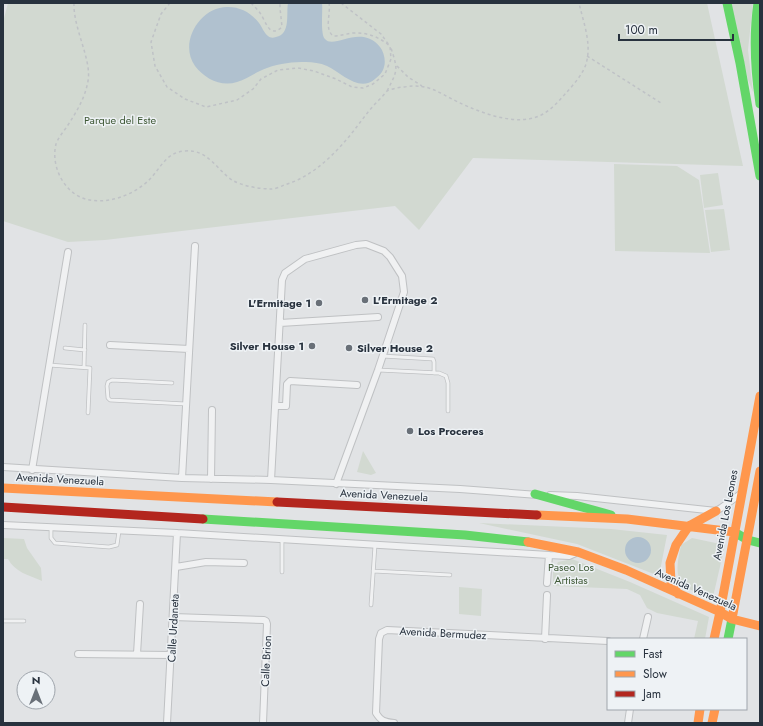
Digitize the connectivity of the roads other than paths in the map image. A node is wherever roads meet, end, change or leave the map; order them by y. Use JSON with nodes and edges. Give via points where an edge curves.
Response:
{"nodes":[{"id":1,"x":727,"y":3,"type":"edge"},
{"id":2,"x":758,"y":3,"type":"edge"},
{"id":3,"x":760,"y":35,"type":"edge"},
{"id":4,"x":753,"y":51,"type":"junction"},
{"id":5,"x":760,"y":104,"type":"edge"},
{"id":6,"x":760,"y":176,"type":"edge"},
{"id":7,"x":196,"y":246,"type":"dead end"},
{"id":8,"x":68,"y":252,"type":"dead end"},
{"id":9,"x":378,"y":318,"type":"dead end"},
{"id":10,"x":280,"y":323,"type":"junction"},
{"id":11,"x":85,"y":325,"type":"dead end"},
{"id":12,"x":110,"y":345,"type":"dead end"},
{"id":13,"x":65,"y":348,"type":"dead end"},
{"id":14,"x":189,"y":349,"type":"junction"},
{"id":15,"x":85,"y":350,"type":"junction"},
{"id":16,"x":382,"y":356,"type":"junction"},
{"id":17,"x":49,"y":365,"type":"junction"},
{"id":18,"x":84,"y":367,"type":"junction"},
{"id":19,"x":378,"y":370,"type":"junction"},
{"id":20,"x":434,"y":373,"type":"junction"},
{"id":21,"x":172,"y":383,"type":"dead end"},
{"id":22,"x":357,"y":385,"type":"dead end"},
{"id":23,"x":760,"y":396,"type":"edge"},
{"id":24,"x":186,"y":404,"type":"junction"},
{"id":25,"x":275,"y":406,"type":"junction"},
{"id":26,"x":212,"y":410,"type":"dead end"},
{"id":27,"x":448,"y":411,"type":"dead end"},
{"id":28,"x":88,"y":413,"type":"dead end"},
{"id":29,"x":3,"y":467,"type":"edge"},
{"id":30,"x":32,"y":470,"type":"junction"},
{"id":31,"x":760,"y":471,"type":"edge"},
{"id":32,"x":182,"y":478,"type":"junction"},
{"id":33,"x":211,"y":479,"type":"junction"},
{"id":34,"x":271,"y":480,"type":"junction"},
{"id":35,"x":336,"y":484,"type":"junction"},
{"id":36,"x":3,"y":488,"type":"edge"},
{"id":37,"x":742,"y":493,"type":"junction"},
{"id":38,"x":535,"y":494,"type":"junction"},
{"id":39,"x":3,"y":507,"type":"edge"},
{"id":40,"x":716,"y":511,"type":"junction"},
{"id":41,"x":627,"y":520,"type":"junction"},
{"id":42,"x":3,"y":525,"type":"edge"},
{"id":43,"x":689,"y":526,"type":"junction"},
{"id":44,"x":51,"y":527,"type":"junction"},
{"id":45,"x":119,"y":531,"type":"junction"},
{"id":46,"x":734,"y":532,"type":"junction"},
{"id":47,"x":177,"y":533,"type":"junction"},
{"id":48,"x":282,"y":539,"type":"junction"},
{"id":49,"x":748,"y":540,"type":"junction"},
{"id":50,"x":760,"y":543,"type":"edge"},
{"id":51,"x":375,"y":545,"type":"junction"},
{"id":52,"x":578,"y":552,"type":"junction"},
{"id":53,"x":549,"y":555,"type":"junction"},
{"id":54,"x":244,"y":563,"type":"dead end"},
{"id":55,"x":176,"y":567,"type":"junction"},
{"id":56,"x":373,"y":571,"type":"junction"},
{"id":57,"x":282,"y":572,"type":"dead end"},
{"id":58,"x":450,"y":575,"type":"dead end"},
{"id":59,"x":547,"y":584,"type":"dead end"},
{"id":60,"x":678,"y":594,"type":"junction"},
{"id":61,"x":547,"y":595,"type":"dead end"},
{"id":62,"x":140,"y":604,"type":"dead end"},
{"id":63,"x":371,"y":605,"type":"dead end"},
{"id":64,"x":720,"y":612,"type":"junction"},
{"id":65,"x":173,"y":617,"type":"junction"},
{"id":66,"x":648,"y":617,"type":"dead end"},
{"id":67,"x":732,"y":619,"type":"junction"},
{"id":68,"x":3,"y":621,"type":"edge"},
{"id":69,"x":24,"y":621,"type":"dead end"},
{"id":70,"x":760,"y":626,"type":"edge"},
{"id":71,"x":643,"y":638,"type":"edge"},
{"id":72,"x":714,"y":638,"type":"edge"},
{"id":73,"x":728,"y":638,"type":"edge"},
{"id":74,"x":545,"y":639,"type":"junction"},
{"id":75,"x":607,"y":641,"type":"edge"},
{"id":76,"x":78,"y":654,"type":"dead end"},
{"id":77,"x":137,"y":654,"type":"junction"},
{"id":78,"x":171,"y":655,"type":"junction"},
{"id":79,"x":630,"y":710,"type":"edge"},
{"id":80,"x":700,"y":710,"type":"edge"},
{"id":81,"x":715,"y":710,"type":"edge"},
{"id":82,"x":167,"y":723,"type":"edge"},
{"id":83,"x":263,"y":723,"type":"edge"},
{"id":84,"x":394,"y":723,"type":"edge"},
{"id":85,"x":628,"y":723,"type":"edge"},
{"id":86,"x":698,"y":723,"type":"edge"},
{"id":87,"x":712,"y":723,"type":"edge"}],
"edges":[{"from":1,"to":6,"type":"street"},
{"from":2,"to":4,"type":"street","via":[[754,22]]},
{"from":3,"to":4,"type":"lane"},
{"from":4,"to":5,"type":"street"},
{"from":7,"to":14,"type":"street"},
{"from":8,"to":17,"type":"street"},
{"from":9,"to":10,"type":"street"},
{"from":10,"to":16,"type":"street","via":[[282,280],[285,273],[305,259],[366,244],[384,251],[402,276],[404,292]]},
{"from":10,"to":25,"type":"street"},
{"from":11,"to":15,"type":"lane"},
{"from":12,"to":14,"type":"street"},
{"from":13,"to":15,"type":"lane"},
{"from":14,"to":24,"type":"street"},
{"from":15,"to":18,"type":"lane"},
{"from":16,"to":19,"type":"street"},
{"from":16,"to":20,"type":"lane","via":[[433,359]]},
{"from":17,"to":18,"type":"lane"},
{"from":17,"to":30,"type":"street"},
{"from":18,"to":28,"type":"lane","via":[[90,369]]},
{"from":19,"to":20,"type":"lane"},
{"from":19,"to":35,"type":"street"},
{"from":20,"to":27,"type":"lane","via":[[446,376]]},
{"from":21,"to":24,"type":"lane","via":[[112,380],[107,386],[108,398]]},
{"from":22,"to":25,"type":"street","via":[[290,381],[287,384],[286,406]]},
{"from":23,"to":37,"type":"street","name":"Avenida Los Leones"},
{"from":24,"to":32,"type":"street"},
{"from":25,"to":34,"type":"street"},
{"from":26,"to":33,"type":"street"},
{"from":29,"to":30,"type":"street","name":"Avenida Venezuela"},
{"from":30,"to":32,"type":"street","name":"Avenida Venezuela"},
{"from":31,"to":49,"type":"street"},
{"from":32,"to":33,"type":"street","name":"Avenida Venezuela"},
{"from":33,"to":34,"type":"street","name":"Avenida Venezuela"},
{"from":34,"to":35,"type":"street","name":"Avenida Venezuela"},
{"from":35,"to":38,"type":"street","name":"Avenida Venezuela"},
{"from":36,"to":41,"type":"street","name":"Avenida Venezuela"},
{"from":37,"to":40,"type":"street"},
{"from":37,"to":46,"type":"street","name":"Avenida Los Leones"},
{"from":38,"to":40,"type":"street","name":"Avenida Venezuela"},
{"from":38,"to":41,"type":"street"},
{"from":39,"to":52,"type":"street","name":"Avenida Venezuela","via":[[465,534],[517,540]]},
{"from":40,"to":43,"type":"street"},
{"from":41,"to":43,"type":"street","name":"Avenida Venezuela"},
{"from":42,"to":44,"type":"street"},
{"from":43,"to":46,"type":"street","name":"Avenida Venezuela"},
{"from":43,"to":60,"type":"street","via":[[676,545],[670,564],[671,582]]},
{"from":44,"to":45,"type":"street"},
{"from":44,"to":45,"type":"lane","via":[[51,538],[55,543],[109,547],[117,545]]},
{"from":45,"to":47,"type":"street"},
{"from":46,"to":49,"type":"street","name":"Avenida Venezuela"},
{"from":46,"to":64,"type":"street","name":"Avenida Los Leones"},
{"from":47,"to":48,"type":"street"},
{"from":47,"to":55,"type":"street","name":"Calle Urdaneta"},
{"from":48,"to":51,"type":"street"},
{"from":48,"to":57,"type":"lane"},
{"from":49,"to":50,"type":"street","name":"Avenida Venezuela"},
{"from":49,"to":67,"type":"street"},
{"from":51,"to":53,"type":"street"},
{"from":51,"to":56,"type":"lane"},
{"from":52,"to":53,"type":"street","via":[[569,556]]},
{"from":52,"to":60,"type":"street","name":"Avenida Venezuela"},
{"from":53,"to":59,"type":"street"},
{"from":54,"to":55,"type":"street","via":[[206,562]]},
{"from":55,"to":65,"type":"street","name":"Calle Urdaneta"},
{"from":56,"to":58,"type":"lane"},
{"from":56,"to":63,"type":"lane"},
{"from":60,"to":64,"type":"street","name":"Avenida Venezuela"},
{"from":61,"to":74,"type":"street"},
{"from":62,"to":77,"type":"street"},
{"from":64,"to":67,"type":"street","name":"Avenida Venezuela"},
{"from":64,"to":72,"type":"street","name":"Avenida Los Leones"},
{"from":65,"to":78,"type":"street","name":"Calle Urdaneta"},
{"from":65,"to":83,"type":"street","name":"Calle Brion","via":[[266,621]]},
{"from":66,"to":71,"type":"street"},
{"from":67,"to":70,"type":"street","name":"Avenida Venezuela"},
{"from":67,"to":73,"type":"street"},
{"from":68,"to":69,"type":"lane"},
{"from":74,"to":75,"type":"street","name":"Avenida Bermudez"},
{"from":74,"to":84,"type":"street","name":"Avenida Bermudez","via":[[387,630],[381,633],[376,713],[380,720]]},
{"from":76,"to":77,"type":"street"},
{"from":77,"to":78,"type":"street"},
{"from":78,"to":82,"type":"street","name":"Calle Urdaneta"},
{"from":79,"to":85,"type":"street"},
{"from":80,"to":86,"type":"street"},
{"from":81,"to":87,"type":"street"}]}
